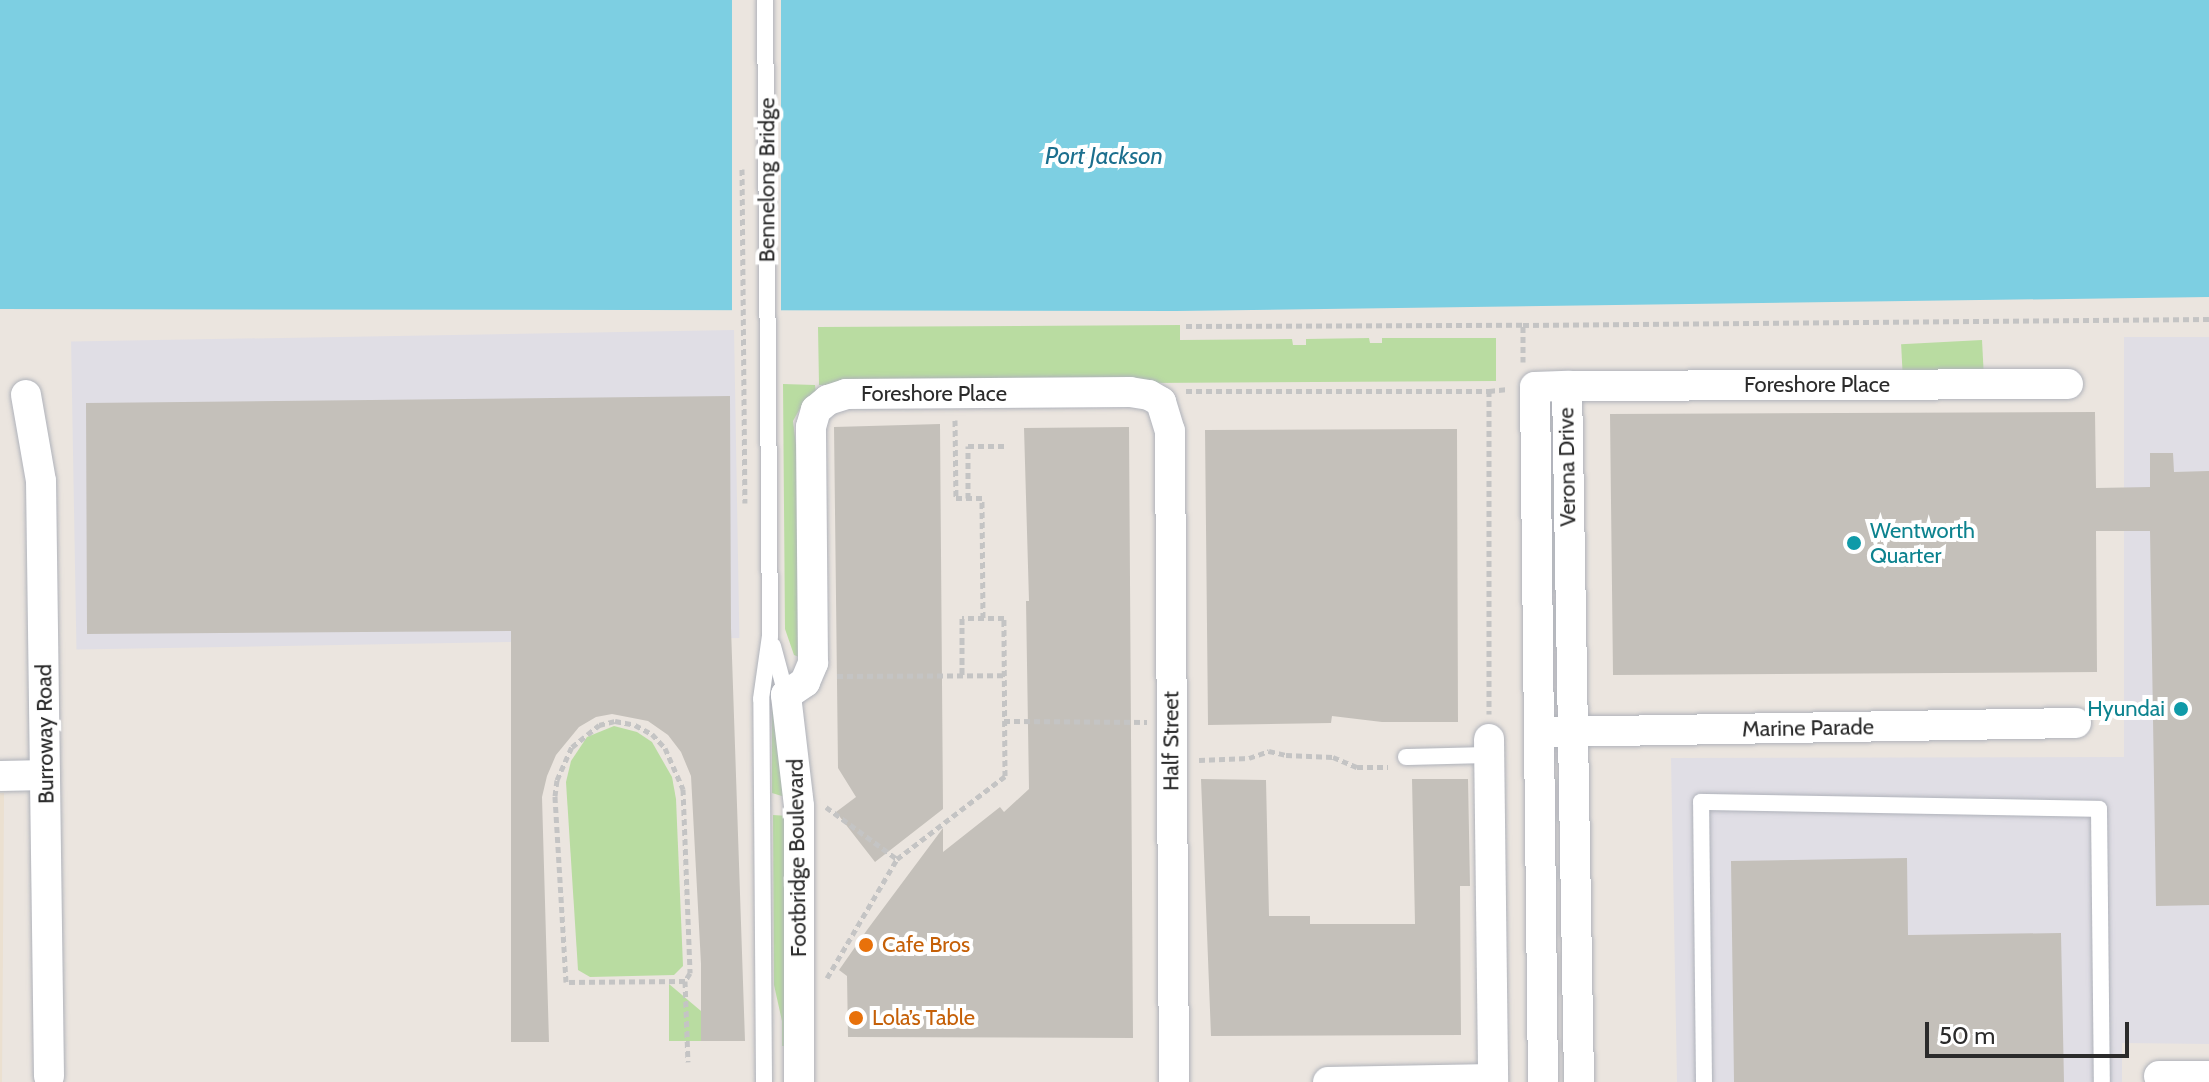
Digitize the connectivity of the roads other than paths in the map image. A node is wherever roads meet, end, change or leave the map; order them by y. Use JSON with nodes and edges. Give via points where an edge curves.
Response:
{"nodes":[{"id":1,"x":765,"y":0,"type":"edge"},
{"id":2,"x":768,"y":360,"type":"joint"},
{"id":3,"x":2068,"y":384,"type":"dead end"},
{"id":4,"x":1567,"y":386,"type":"junction"},
{"id":5,"x":26,"y":395,"type":"dead end"},
{"id":6,"x":1161,"y":402,"type":"joint"},
{"id":7,"x":770,"y":636,"type":"junction"},
{"id":8,"x":786,"y":695,"type":"junction"},
{"id":9,"x":2076,"y":723,"type":"dead end"},
{"id":10,"x":1539,"y":732,"type":"junction"},
{"id":11,"x":1570,"y":732,"type":"junction"},
{"id":12,"x":1489,"y":747,"type":"joint"},
{"id":13,"x":1400,"y":762,"type":"road end"},
{"id":14,"x":45,"y":775,"type":"junction"},
{"id":15,"x":0,"y":776,"type":"edge"},
{"id":16,"x":2209,"y":1076,"type":"edge"},
{"id":17,"x":52,"y":1080,"type":"edge"},
{"id":18,"x":1493,"y":1080,"type":"edge"},
{"id":19,"x":2161,"y":1080,"type":"edge"},
{"id":20,"x":764,"y":1082,"type":"edge"},
{"id":21,"x":799,"y":1082,"type":"edge"},
{"id":22,"x":1174,"y":1082,"type":"edge"},
{"id":23,"x":1328,"y":1082,"type":"edge"},
{"id":24,"x":1543,"y":1082,"type":"edge"},
{"id":25,"x":1579,"y":1082,"type":"edge"},
{"id":26,"x":1704,"y":1082,"type":"edge"},
{"id":27,"x":2102,"y":1082,"type":"edge"}],
"edges":[{"from":1,"to":2,"type":"lane","name":"Bennelong Bridge"},
{"from":2,"to":7,"type":"lane","name":"Footbridge Boulevard"},
{"from":3,"to":4,"type":"street","name":"Foreshore Place"},
{"from":4,"to":10,"type":"street","name":"Verona Drive","via":[[1535,387]]},
{"from":4,"to":11,"type":"street","name":"Verona Drive"},
{"from":5,"to":14,"type":"street","name":"Burroway Road","via":[[41,481]]},
{"from":6,"to":8,"type":"street","name":"Foreshore Place","via":[[1130,392],[846,394],[821,404],[811,427],[813,663],[805,682]]},
{"from":6,"to":22,"type":"street","name":"Half Street","via":[[1170,431]]},
{"from":7,"to":8,"type":"lane","name":"Footbridge Boulevard"},
{"from":7,"to":20,"type":"lane","name":"Footbridge Boulevard","via":[[761,699]]},
{"from":8,"to":21,"type":"street","name":"Footbridge Boulevard","via":[[799,806]]},
{"from":9,"to":11,"type":"street","name":"Marine Parade"},
{"from":10,"to":11,"type":"street","name":"Marine Parade"},
{"from":10,"to":24,"type":"street","name":"Verona Drive"},
{"from":11,"to":25,"type":"street","name":"Verona Drive"},
{"from":12,"to":13,"type":"lane"},
{"from":12,"to":18,"type":"street"},
{"from":14,"to":15,"type":"street"},
{"from":14,"to":17,"type":"street","name":"Burroway Road"},
{"from":16,"to":19,"type":"street"},
{"from":18,"to":23,"type":"street"},
{"from":26,"to":27,"type":"lane","via":[[1701,802],[2099,809]]}]}
